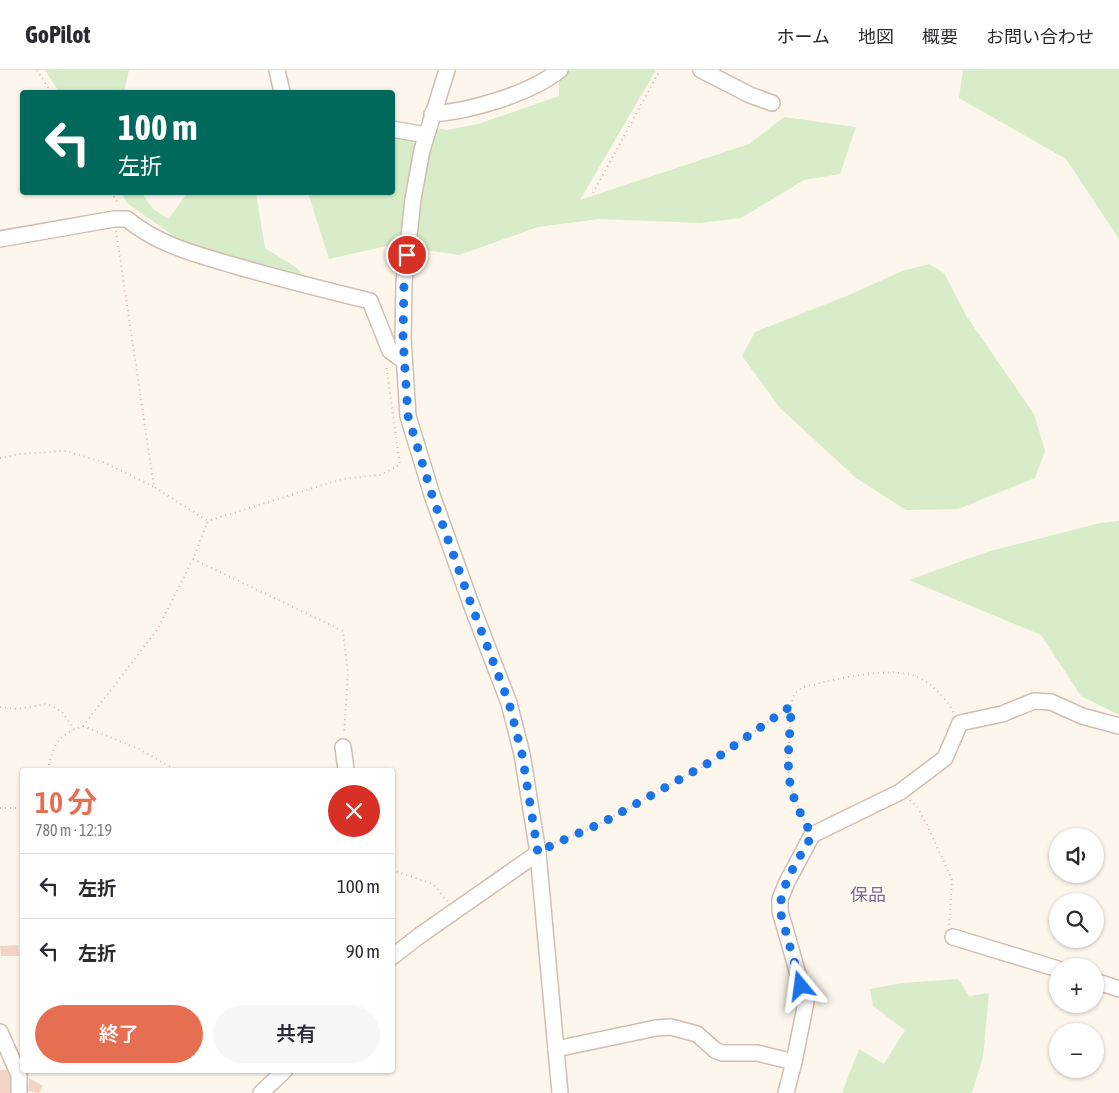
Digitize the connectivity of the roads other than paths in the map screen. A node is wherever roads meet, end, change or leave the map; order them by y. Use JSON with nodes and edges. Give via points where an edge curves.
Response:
{"nodes":[{"id":1,"x":277,"y":70,"type":"edge"},
{"id":2,"x":447,"y":70,"type":"edge"},
{"id":3,"x":560,"y":70,"type":"edge"},
{"id":4,"x":701,"y":70,"type":"edge"},
{"id":5,"x":282,"y":90,"type":"edge"},
{"id":6,"x":772,"y":104,"type":"dead end"},
{"id":7,"x":432,"y":114,"type":"junction"},
{"id":8,"x":395,"y":130,"type":"edge"},
{"id":9,"x":426,"y":135,"type":"junction"},
{"id":10,"x":0,"y":238,"type":"edge"},
{"id":11,"x":404,"y":361,"type":"junction"},
{"id":12,"x":1119,"y":726,"type":"edge"},
{"id":13,"x":343,"y":747,"type":"road end"},
{"id":14,"x":346,"y":768,"type":"edge"},
{"id":15,"x":538,"y":853,"type":"junction"},
{"id":16,"x":953,"y":937,"type":"road end"},
{"id":17,"x":395,"y":955,"type":"edge"},
{"id":18,"x":1049,"y":967,"type":"edge"},
{"id":19,"x":1104,"y":984,"type":"edge"},
{"id":20,"x":1119,"y":989,"type":"edge"},
{"id":21,"x":0,"y":1032,"type":"edge"},
{"id":22,"x":556,"y":1049,"type":"junction"},
{"id":23,"x":794,"y":1062,"type":"junction"},
{"id":24,"x":20,"y":1068,"type":"edge"},
{"id":25,"x":22,"y":1073,"type":"edge"},
{"id":26,"x":282,"y":1073,"type":"edge"},
{"id":27,"x":19,"y":1093,"type":"edge"},
{"id":28,"x":261,"y":1093,"type":"edge"},
{"id":29,"x":560,"y":1093,"type":"edge"},
{"id":30,"x":786,"y":1093,"type":"edge"}],
"edges":[{"from":1,"to":5,"type":"street"},
{"from":2,"to":7,"type":"street"},
{"from":3,"to":7,"type":"street","via":[[547,80],[508,96],[466,110]]},
{"from":4,"to":6,"type":"street"},
{"from":7,"to":9,"type":"street"},
{"from":8,"to":9,"type":"street"},
{"from":9,"to":11,"type":"street","via":[[404,283]]},
{"from":10,"to":11,"type":"street","via":[[127,219],[162,241],[190,252],[370,301],[390,351]]},
{"from":11,"to":15,"type":"street","via":[[408,416],[432,495],[509,703],[522,754]]},
{"from":12,"to":23,"type":"street","via":[[1082,716],[1051,702],[1034,701],[1002,714],[960,723],[946,758],[900,792],[812,835],[780,899],[780,911],[806,1002]]},
{"from":13,"to":14,"type":"street"},
{"from":15,"to":17,"type":"street"},
{"from":15,"to":22,"type":"street"},
{"from":16,"to":18,"type":"street"},
{"from":19,"to":20,"type":"street"},
{"from":21,"to":24,"type":"street"},
{"from":22,"to":23,"type":"street","via":[[671,1027],[698,1034],[722,1053],[757,1054]]},
{"from":22,"to":29,"type":"street"},
{"from":23,"to":30,"type":"street"},
{"from":25,"to":27,"type":"street"},
{"from":26,"to":28,"type":"street"}]}
